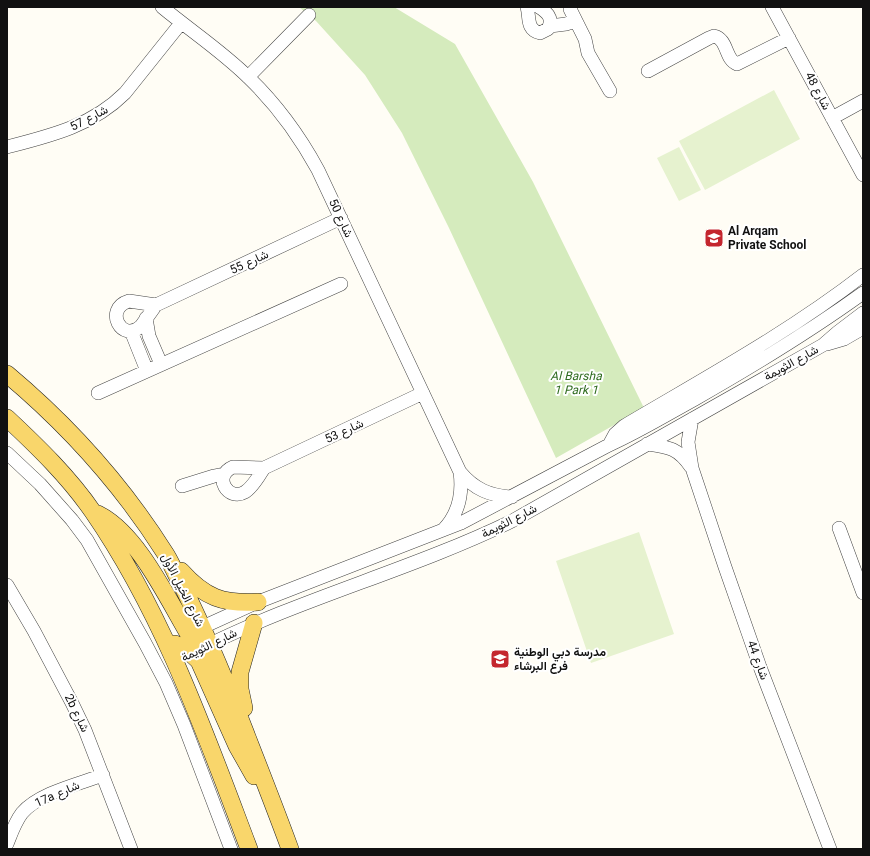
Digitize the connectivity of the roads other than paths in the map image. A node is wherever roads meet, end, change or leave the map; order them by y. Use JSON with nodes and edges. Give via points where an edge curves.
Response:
{"nodes":[{"id":1,"x":162,"y":7,"type":"edge"},
{"id":2,"x":527,"y":7,"type":"edge"},
{"id":3,"x":539,"y":7,"type":"edge"},
{"id":4,"x":772,"y":7,"type":"edge"},
{"id":5,"x":309,"y":15,"type":"dead end"},
{"id":6,"x":181,"y":23,"type":"junction"},
{"id":7,"x":550,"y":26,"type":"junction"},
{"id":8,"x":789,"y":38,"type":"junction"},
{"id":9,"x":648,"y":71,"type":"dead end"},
{"id":10,"x":248,"y":77,"type":"junction"},
{"id":11,"x":610,"y":91,"type":"dead end"},
{"id":12,"x":863,"y":101,"type":"edge"},
{"id":13,"x":832,"y":118,"type":"junction"},
{"id":14,"x":7,"y":147,"type":"edge"},
{"id":15,"x":863,"y":175,"type":"edge"},
{"id":16,"x":341,"y":218,"type":"junction"},
{"id":17,"x":863,"y":275,"type":"edge"},
{"id":18,"x":341,"y":284,"type":"dead end"},
{"id":19,"x":863,"y":293,"type":"edge"},
{"id":20,"x":156,"y":305,"type":"junction"},
{"id":21,"x":863,"y":313,"type":"edge"},
{"id":22,"x":146,"y":318,"type":"junction"},
{"id":23,"x":863,"y":328,"type":"edge"},
{"id":24,"x":131,"y":331,"type":"junction"},
{"id":25,"x":823,"y":345,"type":"junction"},
{"id":26,"x":161,"y":364,"type":"junction"},
{"id":27,"x":147,"y":371,"type":"junction"},
{"id":28,"x":7,"y":374,"type":"edge"},
{"id":29,"x":98,"y":393,"type":"dead end"},
{"id":30,"x":423,"y":393,"type":"junction"},
{"id":31,"x":7,"y":418,"type":"edge"},
{"id":32,"x":692,"y":419,"type":"junction"},
{"id":33,"x":647,"y":444,"type":"junction"},
{"id":34,"x":609,"y":445,"type":"junction"},
{"id":35,"x":7,"y":453,"type":"edge"},
{"id":36,"x":264,"y":468,"type":"junction"},
{"id":37,"x":692,"y":468,"type":"junction"},
{"id":38,"x":460,"y":472,"type":"junction"},
{"id":39,"x":224,"y":474,"type":"junction"},
{"id":40,"x":182,"y":486,"type":"dead end"},
{"id":41,"x":512,"y":497,"type":"junction"},
{"id":42,"x":92,"y":511,"type":"junction"},
{"id":43,"x":839,"y":528,"type":"dead end"},
{"id":44,"x":443,"y":531,"type":"junction"},
{"id":45,"x":166,"y":554,"type":"junction"},
{"id":46,"x":7,"y":585,"type":"edge"},
{"id":47,"x":863,"y":593,"type":"edge"},
{"id":48,"x":258,"y":602,"type":"junction"},
{"id":49,"x":254,"y":623,"type":"junction"},
{"id":50,"x":196,"y":630,"type":"junction"},
{"id":51,"x":168,"y":644,"type":"junction"},
{"id":52,"x":210,"y":644,"type":"junction"},
{"id":53,"x":192,"y":653,"type":"junction"},
{"id":54,"x":176,"y":661,"type":"junction"},
{"id":55,"x":256,"y":759,"type":"junction"},
{"id":56,"x":103,"y":775,"type":"junction"},
{"id":57,"x":270,"y":795,"type":"junction"},
{"id":58,"x":7,"y":844,"type":"edge"},
{"id":59,"x":131,"y":849,"type":"edge"},
{"id":60,"x":231,"y":849,"type":"edge"},
{"id":61,"x":249,"y":849,"type":"edge"},
{"id":62,"x":290,"y":849,"type":"edge"},
{"id":63,"x":830,"y":849,"type":"edge"}],
"edges":[{"from":1,"to":6,"type":"street","name":"شارع 50"},
{"from":2,"to":7,"type":"street","via":[[529,23],[534,31],[540,33]]},
{"from":3,"to":7,"type":"street","via":[[548,13]]},
{"from":4,"to":8,"type":"street","name":"شارع 48"},
{"from":5,"to":10,"type":"street"},
{"from":6,"to":10,"type":"street","name":"شارع 50"},
{"from":6,"to":14,"type":"street","name":"شارع 57","via":[[125,94],[102,113],[55,135]]},
{"from":7,"to":11,"type":"street","via":[[566,24],[573,15],[588,53]]},
{"from":8,"to":9,"type":"street","via":[[737,64],[731,60],[722,40],[714,36]]},
{"from":8,"to":13,"type":"street","name":"شارع 48"},
{"from":10,"to":16,"type":"street","name":"شارع 50","via":[[299,137]]},
{"from":12,"to":13,"type":"street"},
{"from":13,"to":15,"type":"street","name":"شارع 48"},
{"from":16,"to":20,"type":"street","name":"شارع 55"},
{"from":16,"to":30,"type":"street","name":"شارع 50"},
{"from":17,"to":34,"type":"street","name":"شارع الثويمة","via":[[816,310],[769,340],[624,426],[615,434]]},
{"from":18,"to":26,"type":"street"},
{"from":19,"to":34,"type":"street","name":"شارع الثويمة","via":[[747,369]]},
{"from":20,"to":22,"type":"street"},
{"from":20,"to":24,"type":"street","via":[[133,301],[121,305],[116,320],[123,329]]},
{"from":21,"to":25,"type":"street","name":"شارع الثويمة"},
{"from":22,"to":24,"type":"street","via":[[138,328]]},
{"from":22,"to":26,"type":"street","via":[[149,336]]},
{"from":23,"to":25,"type":"street","name":"شارع الثويمة","via":[[837,342]]},
{"from":24,"to":27,"type":"street"},
{"from":25,"to":32,"type":"street","name":"شارع الثويمة"},
{"from":26,"to":27,"type":"street"},
{"from":27,"to":29,"type":"street"},
{"from":28,"to":45,"type":"main road","name":"شارع الخيل الأول","via":[[50,413],[103,468]]},
{"from":30,"to":36,"type":"street","name":"شارع 53"},
{"from":30,"to":38,"type":"street","name":"شارع 50"},
{"from":31,"to":42,"type":"main road","via":[[50,461]]},
{"from":32,"to":33,"type":"street","name":"شارع الثويمة"},
{"from":32,"to":37,"type":"street","name":"شارع 44","via":[[688,442]]},
{"from":33,"to":37,"type":"street","name":"شارع 44","via":[[674,450],[684,457]]},
{"from":33,"to":49,"type":"street","name":"شارع الثويمة","via":[[489,532]]},
{"from":34,"to":41,"type":"street","name":"شارع الثويمة"},
{"from":35,"to":60,"type":"street","via":[[40,484],[87,540],[137,629],[178,711]]},
{"from":36,"to":39,"type":"street","via":[[233,467]]},
{"from":36,"to":39,"type":"street","via":[[250,487],[240,494],[232,494],[226,489],[223,482]]},
{"from":37,"to":63,"type":"street","name":"شارع 44","via":[[760,667]]},
{"from":38,"to":41,"type":"street","name":"شارع 50","via":[[482,491]]},
{"from":38,"to":44,"type":"street","name":"شارع 50","via":[[459,504]]},
{"from":39,"to":40,"type":"street"},
{"from":41,"to":44,"type":"street","name":"شارع الثويمة"},
{"from":42,"to":50,"type":"main road","via":[[112,523],[129,540]]},
{"from":42,"to":51,"type":"main road","via":[[134,578]]},
{"from":43,"to":47,"type":"street"},
{"from":44,"to":48,"type":"street","name":"شارع الثويمة"},
{"from":45,"to":48,"type":"main road","via":[[193,584],[209,595],[232,602]]},
{"from":45,"to":50,"type":"main road","name":"شارع الخيل الأول"},
{"from":46,"to":56,"type":"street","name":"2b شارع","via":[[72,703]]},
{"from":48,"to":50,"type":"street","name":"شارع الثويمة"},
{"from":49,"to":52,"type":"street","name":"شارع الثويمة"},
{"from":49,"to":55,"type":"main road","via":[[239,680]]},
{"from":50,"to":51,"type":"street","name":"شارع الثويمة"},
{"from":50,"to":52,"type":"main road","via":[[194,641]]},
{"from":51,"to":53,"type":"main road","via":[[181,646]]},
{"from":51,"to":54,"type":"main road"},
{"from":52,"to":53,"type":"street","name":"شارع الثويمة"},
{"from":52,"to":55,"type":"main road"},
{"from":53,"to":54,"type":"street","name":"شارع الثويمة"},
{"from":53,"to":57,"type":"main road","via":[[202,668],[243,759]]},
{"from":54,"to":61,"type":"main road"},
{"from":55,"to":57,"type":"main road"},
{"from":56,"to":58,"type":"street","name":"17a شارع","via":[[37,800],[22,814]]},
{"from":56,"to":59,"type":"street","name":"2b شارع"},
{"from":57,"to":62,"type":"main road"}]}
